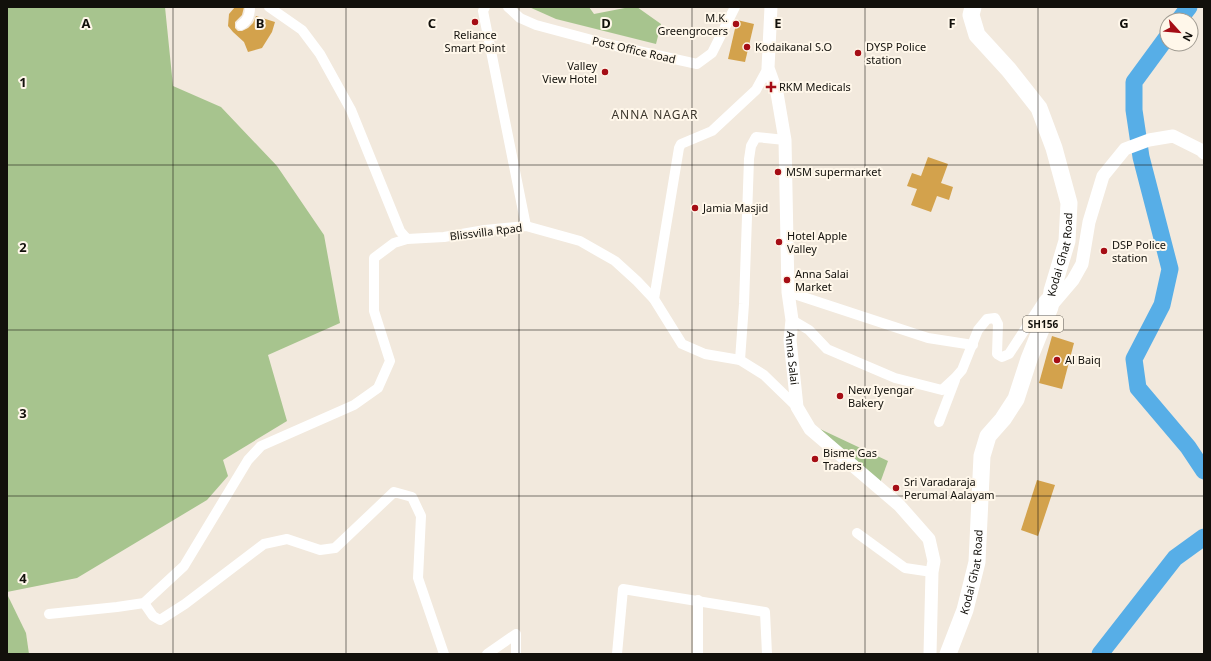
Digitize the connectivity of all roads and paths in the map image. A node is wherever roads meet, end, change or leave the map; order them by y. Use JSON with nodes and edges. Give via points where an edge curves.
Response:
{"nodes":[{"id":1,"x":250,"y":7,"type":"edge"},
{"id":2,"x":269,"y":7,"type":"edge"},
{"id":3,"x":485,"y":7,"type":"edge"},
{"id":4,"x":508,"y":7,"type":"edge"},
{"id":5,"x":735,"y":7,"type":"edge"},
{"id":6,"x":771,"y":7,"type":"edge"},
{"id":7,"x":973,"y":7,"type":"edge"},
{"id":8,"x":241,"y":25,"type":"dead end"},
{"id":9,"x":768,"y":68,"type":"junction"},
{"id":10,"x":785,"y":140,"type":"junction"},
{"id":11,"x":1204,"y":153,"type":"edge"},
{"id":12,"x":526,"y":226,"type":"junction"},
{"id":13,"x":408,"y":239,"type":"junction"},
{"id":14,"x":788,"y":292,"type":"junction"},
{"id":15,"x":654,"y":299,"type":"junction"},
{"id":16,"x":1051,"y":299,"type":"junction"},
{"id":17,"x":792,"y":320,"type":"junction"},
{"id":18,"x":973,"y":345,"type":"junction"},
{"id":19,"x":740,"y":360,"type":"junction"},
{"id":20,"x":955,"y":378,"type":"junction"},
{"id":21,"x":797,"y":407,"type":"junction"},
{"id":22,"x":939,"y":422,"type":"dead end"},
{"id":23,"x":857,"y":533,"type":"dead end"},
{"id":24,"x":932,"y":572,"type":"junction"},
{"id":25,"x":698,"y":600,"type":"junction"},
{"id":26,"x":144,"y":603,"type":"junction"},
{"id":27,"x":49,"y":614,"type":"dead end"},
{"id":28,"x":444,"y":654,"type":"edge"},
{"id":29,"x":486,"y":654,"type":"edge"},
{"id":30,"x":516,"y":654,"type":"edge"},
{"id":31,"x":617,"y":654,"type":"edge"},
{"id":32,"x":698,"y":654,"type":"edge"},
{"id":33,"x":767,"y":654,"type":"edge"},
{"id":34,"x":930,"y":654,"type":"edge"},
{"id":35,"x":948,"y":654,"type":"edge"}],
"edges":[{"from":1,"to":8,"type":"street","via":[[250,14]]},
{"from":2,"to":13,"type":"street","via":[[302,30],[320,54],[351,110],[400,231]]},
{"from":3,"to":12,"type":"street","via":[[483,11]]},
{"from":4,"to":5,"type":"street","name":"Post Office Road","via":[[520,18],[536,25],[614,46],[697,64],[712,53]]},
{"from":6,"to":9,"type":"street","name":"Anna Salai"},
{"from":7,"to":16,"type":"main road","name":"Kodai Ghat Road","number":"SH156","via":[[971,15],[977,34],[1039,108],[1070,203],[1067,241]]},
{"from":9,"to":10,"type":"street","name":"Anna Salai","via":[[777,93]]},
{"from":9,"to":15,"type":"street","via":[[756,90],[712,131],[681,144],[679,148]]},
{"from":10,"to":14,"type":"street","name":"Anna Salai"},
{"from":10,"to":19,"type":"street","via":[[756,137],[751,146]]},
{"from":11,"to":16,"type":"street","via":[[1173,136],[1149,140],[1125,149],[1103,176],[1089,222],[1082,264],[1073,280]]},
{"from":12,"to":13,"type":"street","name":"Blissvilla Rpad"},
{"from":12,"to":15,"type":"street","name":"Blissvilla Rpad","via":[[580,241],[615,261]]},
{"from":13,"to":26,"type":"street","name":"Blissvilla Rpad","via":[[394,243],[374,258],[374,311],[390,361],[378,388],[354,405],[261,446],[248,460],[184,566]]},
{"from":14,"to":17,"type":"street","name":"Anna Salai"},
{"from":14,"to":18,"type":"street","via":[[928,338]]},
{"from":15,"to":19,"type":"street","name":"Blissvilla Rpad","via":[[682,344],[705,354]]},
{"from":16,"to":18,"type":"street","via":[[1044,300],[1009,354],[1002,357],[997,354],[996,318],[987,319],[978,330]]},
{"from":16,"to":35,"type":"main road","name":"Kodai Ghat Road","number":"SH156","via":[[1016,398],[1004,419],[988,436],[982,456],[977,562],[965,610]]},
{"from":17,"to":20,"type":"street","via":[[809,330],[827,349],[895,378],[942,390]]},
{"from":17,"to":21,"type":"street","name":"Anna Salai","via":[[790,340]]},
{"from":18,"to":20,"type":"street","via":[[962,370]]},
{"from":19,"to":21,"type":"street","name":"Blissvilla Rpad","via":[[764,375]]},
{"from":20,"to":22,"type":"street"},
{"from":21,"to":24,"type":"street","name":"Anna Salai","via":[[810,430],[899,505],[929,538],[934,561]]},
{"from":23,"to":24,"type":"street","via":[[905,568]]},
{"from":24,"to":34,"type":"street","name":"Anna Salai"},
{"from":25,"to":31,"type":"street","via":[[623,589]]},
{"from":25,"to":32,"type":"street"},
{"from":25,"to":33,"type":"street","via":[[765,612]]},
{"from":26,"to":27,"type":"street"},
{"from":26,"to":28,"type":"street","via":[[153,616],[160,620],[264,544],[287,539],[320,550],[335,548],[394,492],[412,497],[420,516],[418,578]]},
{"from":29,"to":30,"type":"street","via":[[516,634]]}]}
